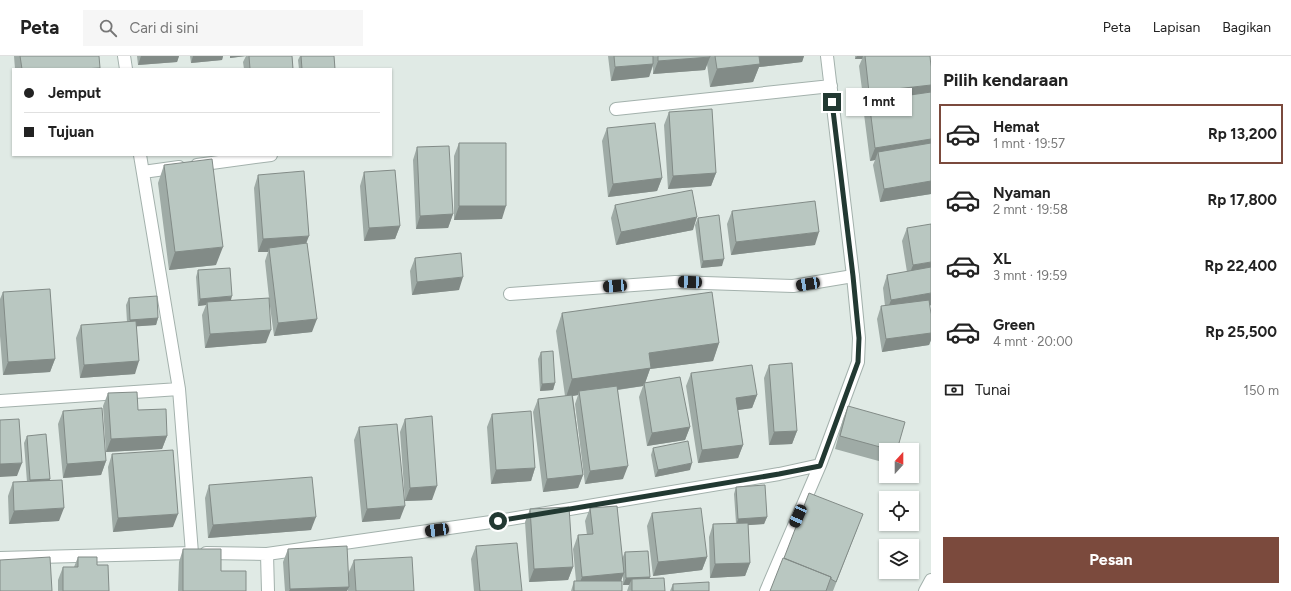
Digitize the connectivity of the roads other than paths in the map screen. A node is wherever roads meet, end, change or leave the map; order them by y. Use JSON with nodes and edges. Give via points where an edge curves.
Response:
{"nodes":[{"id":1,"x":124,"y":56,"type":"edge"},
{"id":2,"x":827,"y":56,"type":"edge"},
{"id":3,"x":126,"y":68,"type":"edge"},
{"id":4,"x":830,"y":86,"type":"junction"},
{"id":5,"x":616,"y":109,"type":"dead end"},
{"id":6,"x":140,"y":156,"type":"edge"},
{"id":7,"x":264,"y":156,"type":"edge"},
{"id":8,"x":143,"y":172,"type":"junction"},
{"id":9,"x":853,"y":276,"type":"junction"},
{"id":10,"x":510,"y":294,"type":"dead end"},
{"id":11,"x":179,"y":389,"type":"junction"},
{"id":12,"x":0,"y":401,"type":"edge"},
{"id":13,"x":820,"y":466,"type":"junction"},
{"id":14,"x":192,"y":553,"type":"junction"},
{"id":15,"x":267,"y":554,"type":"junction"},
{"id":16,"x":0,"y":558,"type":"edge"},
{"id":17,"x":931,"y":580,"type":"edge"},
{"id":18,"x":268,"y":591,"type":"edge"},
{"id":19,"x":766,"y":591,"type":"edge"},
{"id":20,"x":925,"y":591,"type":"edge"}],
"edges":[{"from":1,"to":3,"type":"street"},
{"from":2,"to":4,"type":"street"},
{"from":4,"to":5,"type":"street"},
{"from":4,"to":9,"type":"street"},
{"from":6,"to":8,"type":"street"},
{"from":7,"to":8,"type":"street"},
{"from":8,"to":11,"type":"street"},
{"from":9,"to":10,"type":"street","via":[[793,286],[675,282]]},
{"from":9,"to":13,"type":"street","via":[[859,338],[858,362]]},
{"from":11,"to":12,"type":"street"},
{"from":11,"to":14,"type":"street"},
{"from":13,"to":15,"type":"street","via":[[498,521]]},
{"from":13,"to":19,"type":"street"},
{"from":14,"to":15,"type":"street"},
{"from":14,"to":16,"type":"street"},
{"from":15,"to":18,"type":"street"},
{"from":17,"to":20,"type":"street"}]}
